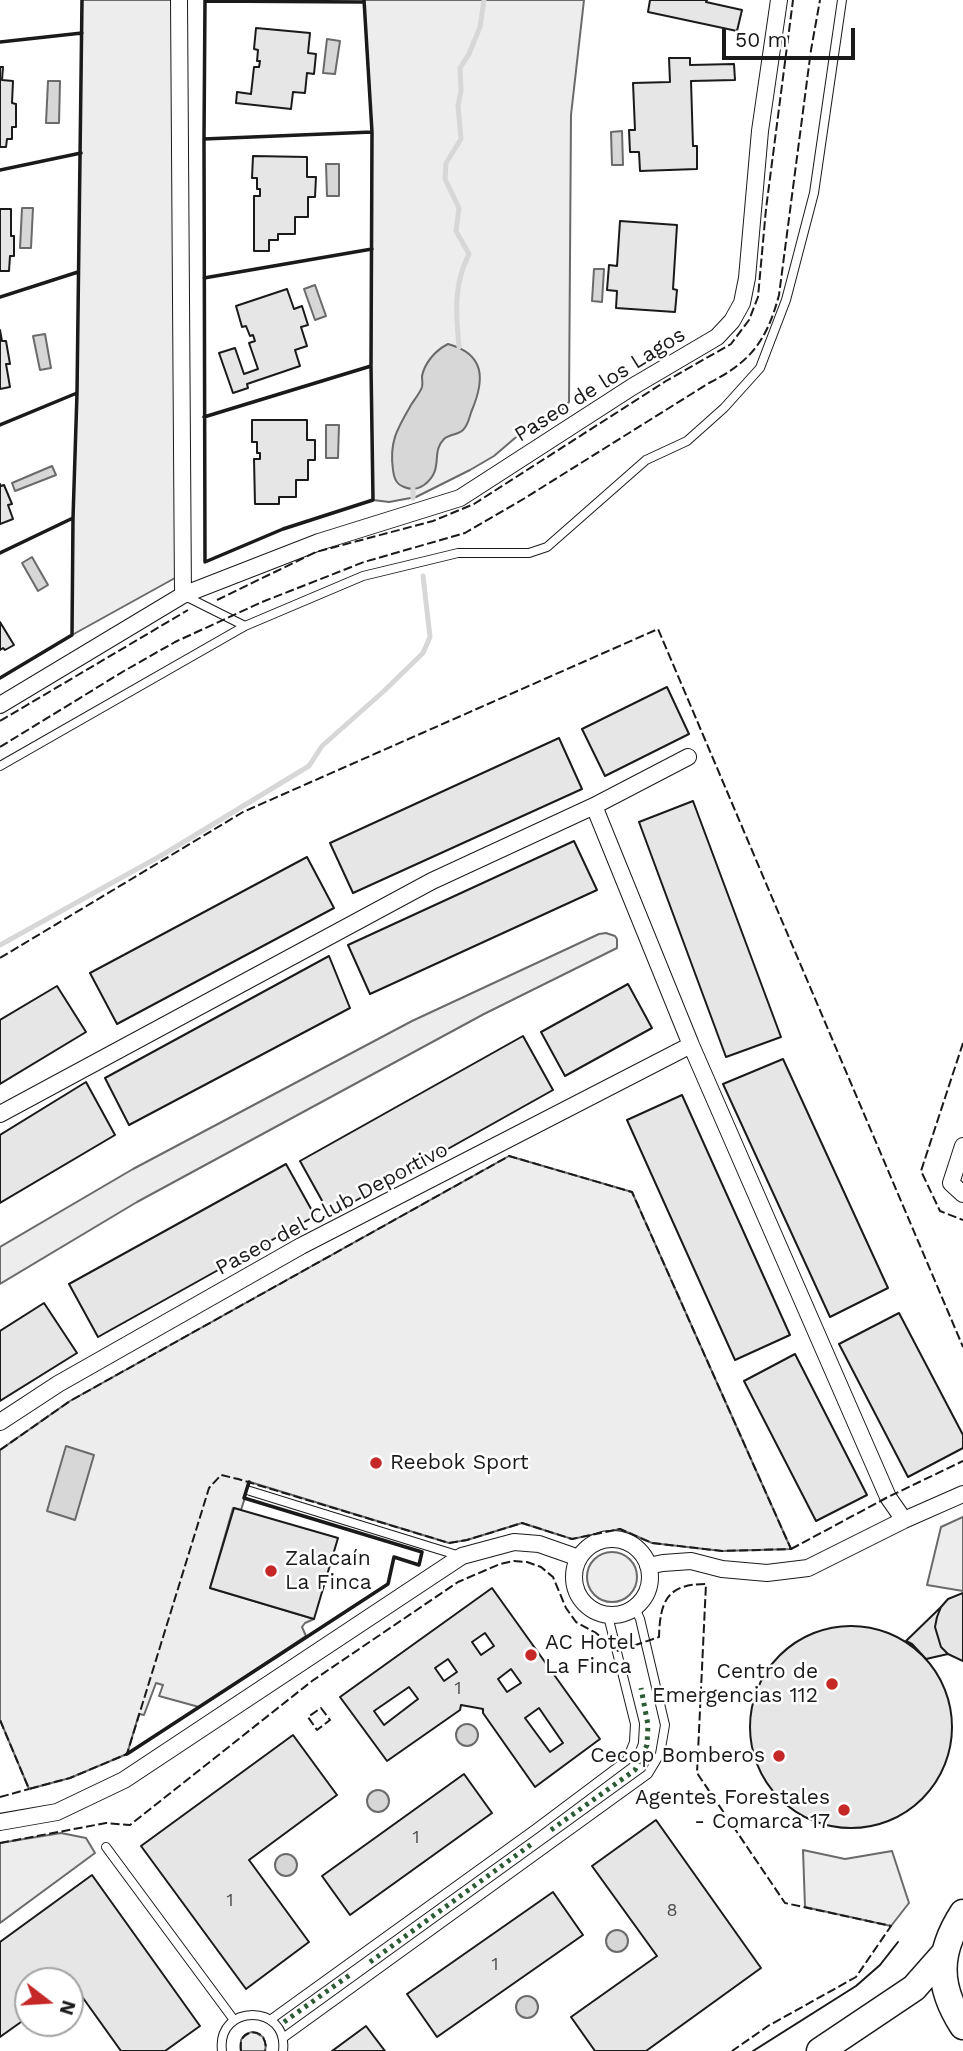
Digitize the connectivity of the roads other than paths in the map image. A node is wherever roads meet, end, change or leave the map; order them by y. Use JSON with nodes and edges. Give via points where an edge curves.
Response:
{"nodes":[{"id":1,"x":179,"y":0,"type":"edge"},
{"id":2,"x":779,"y":0,"type":"edge"},
{"id":3,"x":842,"y":0,"type":"edge"},
{"id":4,"x":183,"y":595,"type":"junction"},
{"id":5,"x":245,"y":626,"type":"junction"},
{"id":6,"x":0,"y":705,"type":"edge"},
{"id":7,"x":688,"y":757,"type":"dead end"},
{"id":8,"x":0,"y":766,"type":"edge"},
{"id":9,"x":594,"y":806,"type":"junction"},
{"id":10,"x":691,"y":1045,"type":"junction"},
{"id":11,"x":0,"y":1114,"type":"edge"},
{"id":12,"x":963,"y":1146,"type":"edge"},
{"id":13,"x":963,"y":1194,"type":"edge"},
{"id":14,"x":0,"y":1422,"type":"edge"},
{"id":15,"x":250,"y":1491,"type":"dead end"},
{"id":16,"x":963,"y":1494,"type":"edge"},
{"id":17,"x":905,"y":1520,"type":"junction"},
{"id":18,"x":462,"y":1556,"type":"junction"},
{"id":19,"x":579,"y":1558,"type":"junction"},
{"id":20,"x":649,"y":1566,"type":"junction"},
{"id":21,"x":635,"y":1608,"type":"junction"},
{"id":22,"x":608,"y":1616,"type":"junction"},
{"id":23,"x":0,"y":1822,"type":"edge"},
{"id":24,"x":106,"y":1847,"type":"dead end"},
{"id":25,"x":963,"y":1913,"type":"edge"},
{"id":26,"x":944,"y":1954,"type":"junction"},
{"id":27,"x":234,"y":2020,"type":"junction"},
{"id":28,"x":270,"y":2020,"type":"junction"},
{"id":29,"x":963,"y":2026,"type":"edge"},
{"id":30,"x":283,"y":2038,"type":"junction"},
{"id":31,"x":222,"y":2051,"type":"edge"},
{"id":32,"x":283,"y":2051,"type":"edge"},
{"id":33,"x":820,"y":2051,"type":"edge"}],
"edges":[{"from":1,"to":4,"type":"street"},
{"from":2,"to":4,"type":"street","name":"Paseo de los Lagos","via":[[760,131],[747,278],[742,303],[717,337],[460,498],[319,542]]},
{"from":3,"to":5,"type":"lane","via":[[814,193],[786,300],[760,368],[724,408],[687,441],[646,460],[547,547],[529,553],[458,553],[363,576]]},
{"from":4,"to":5,"type":"lane"},
{"from":4,"to":6,"type":"street","name":"Paseo de los Lagos"},
{"from":5,"to":8,"type":"lane"},
{"from":7,"to":9,"type":"street"},
{"from":9,"to":10,"type":"street"},
{"from":9,"to":11,"type":"street","via":[[432,881]]},
{"from":10,"to":14,"type":"street","name":"Paseo del Club Deportivo","via":[[301,1246],[58,1384]]},
{"from":10,"to":17,"type":"street","via":[[892,1503]]},
{"from":12,"to":13,"type":"street","via":[[951,1183]]},
{"from":15,"to":18,"type":"lane"},
{"from":16,"to":17,"type":"street"},
{"from":17,"to":20,"type":"street","via":[[808,1568],[767,1573],[691,1561]]},
{"from":18,"to":19,"type":"street","via":[[514,1542],[540,1544]]},
{"from":18,"to":23,"type":"street","via":[[124,1780],[57,1812]]},
{"from":19,"to":20,"type":"street","via":[[598,1542],[623,1540],[643,1555]]},
{"from":19,"to":22,"type":"street","via":[[574,1583],[578,1595],[585,1605]]},
{"from":20,"to":21,"type":"street","via":[[648,1589]]},
{"from":21,"to":22,"type":"street"},
{"from":21,"to":30,"type":"lane","via":[[666,1725],[660,1754],[648,1774]]},
{"from":22,"to":28,"type":"lane","via":[[635,1724],[626,1760]]},
{"from":24,"to":27,"type":"lane"},
{"from":25,"to":26,"type":"highway"},
{"from":26,"to":29,"type":"highway","via":[[944,1982],[951,2008]]},
{"from":26,"to":33,"type":"highway","via":[[914,1988]]},
{"from":27,"to":28,"type":"lane","via":[[252,2014]]},
{"from":27,"to":31,"type":"lane","via":[[223,2035]]},
{"from":28,"to":30,"type":"lane"},
{"from":30,"to":32,"type":"lane"}]}
